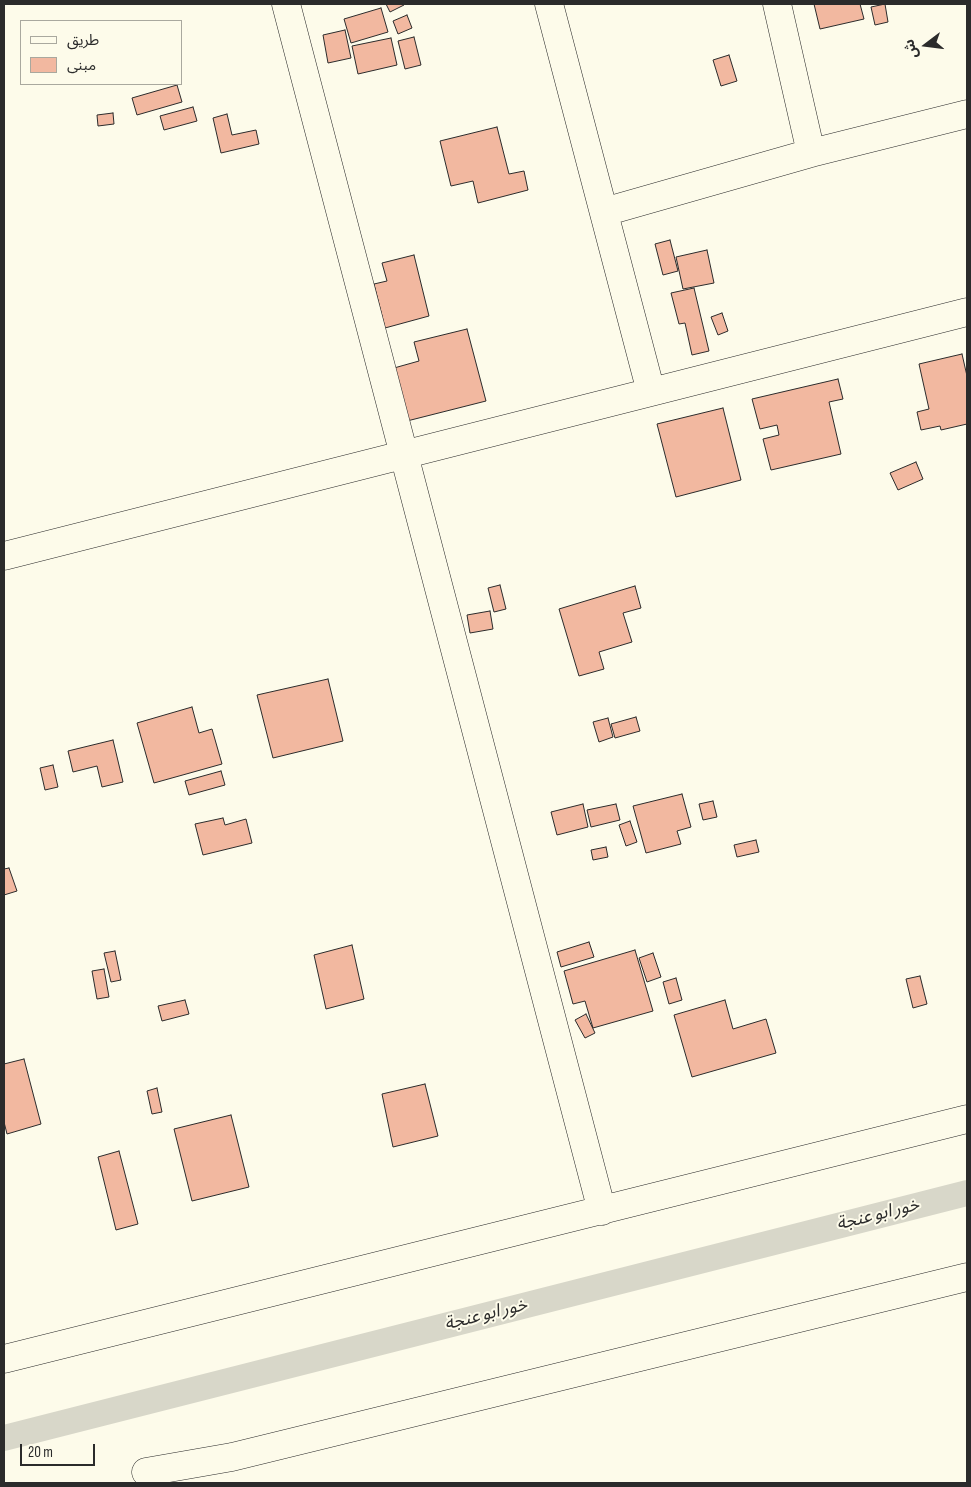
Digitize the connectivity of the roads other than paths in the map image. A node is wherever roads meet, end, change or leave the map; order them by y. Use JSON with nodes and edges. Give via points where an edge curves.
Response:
{"nodes":[{"id":1,"x":286,"y":4,"type":"edge"},
{"id":2,"x":549,"y":4,"type":"edge"},
{"id":3,"x":776,"y":4,"type":"edge"},
{"id":4,"x":967,"y":114,"type":"edge"},
{"id":5,"x":812,"y":153,"type":"junction"},
{"id":6,"x":604,"y":212,"type":"junction"},
{"id":7,"x":967,"y":312,"type":"edge"},
{"id":8,"x":651,"y":392,"type":"junction"},
{"id":9,"x":404,"y":454,"type":"junction"},
{"id":10,"x":4,"y":556,"type":"edge"},
{"id":11,"x":967,"y":1118,"type":"edge"},
{"id":12,"x":602,"y":1211,"type":"junction"},
{"id":13,"x":967,"y":1276,"type":"edge"},
{"id":14,"x":4,"y":1359,"type":"edge"},
{"id":15,"x":146,"y":1472,"type":"dead end"}],
"edges":[{"from":1,"to":9,"type":"street"},
{"from":2,"to":6,"type":"street"},
{"from":3,"to":5,"type":"street"},
{"from":4,"to":5,"type":"street"},
{"from":5,"to":6,"type":"street"},
{"from":6,"to":8,"type":"street"},
{"from":7,"to":8,"type":"street"},
{"from":8,"to":9,"type":"street"},
{"from":9,"to":10,"type":"street"},
{"from":9,"to":12,"type":"street"},
{"from":11,"to":12,"type":"street"},
{"from":12,"to":14,"type":"street"},
{"from":13,"to":15,"type":"street","via":[[232,1457]]}]}
